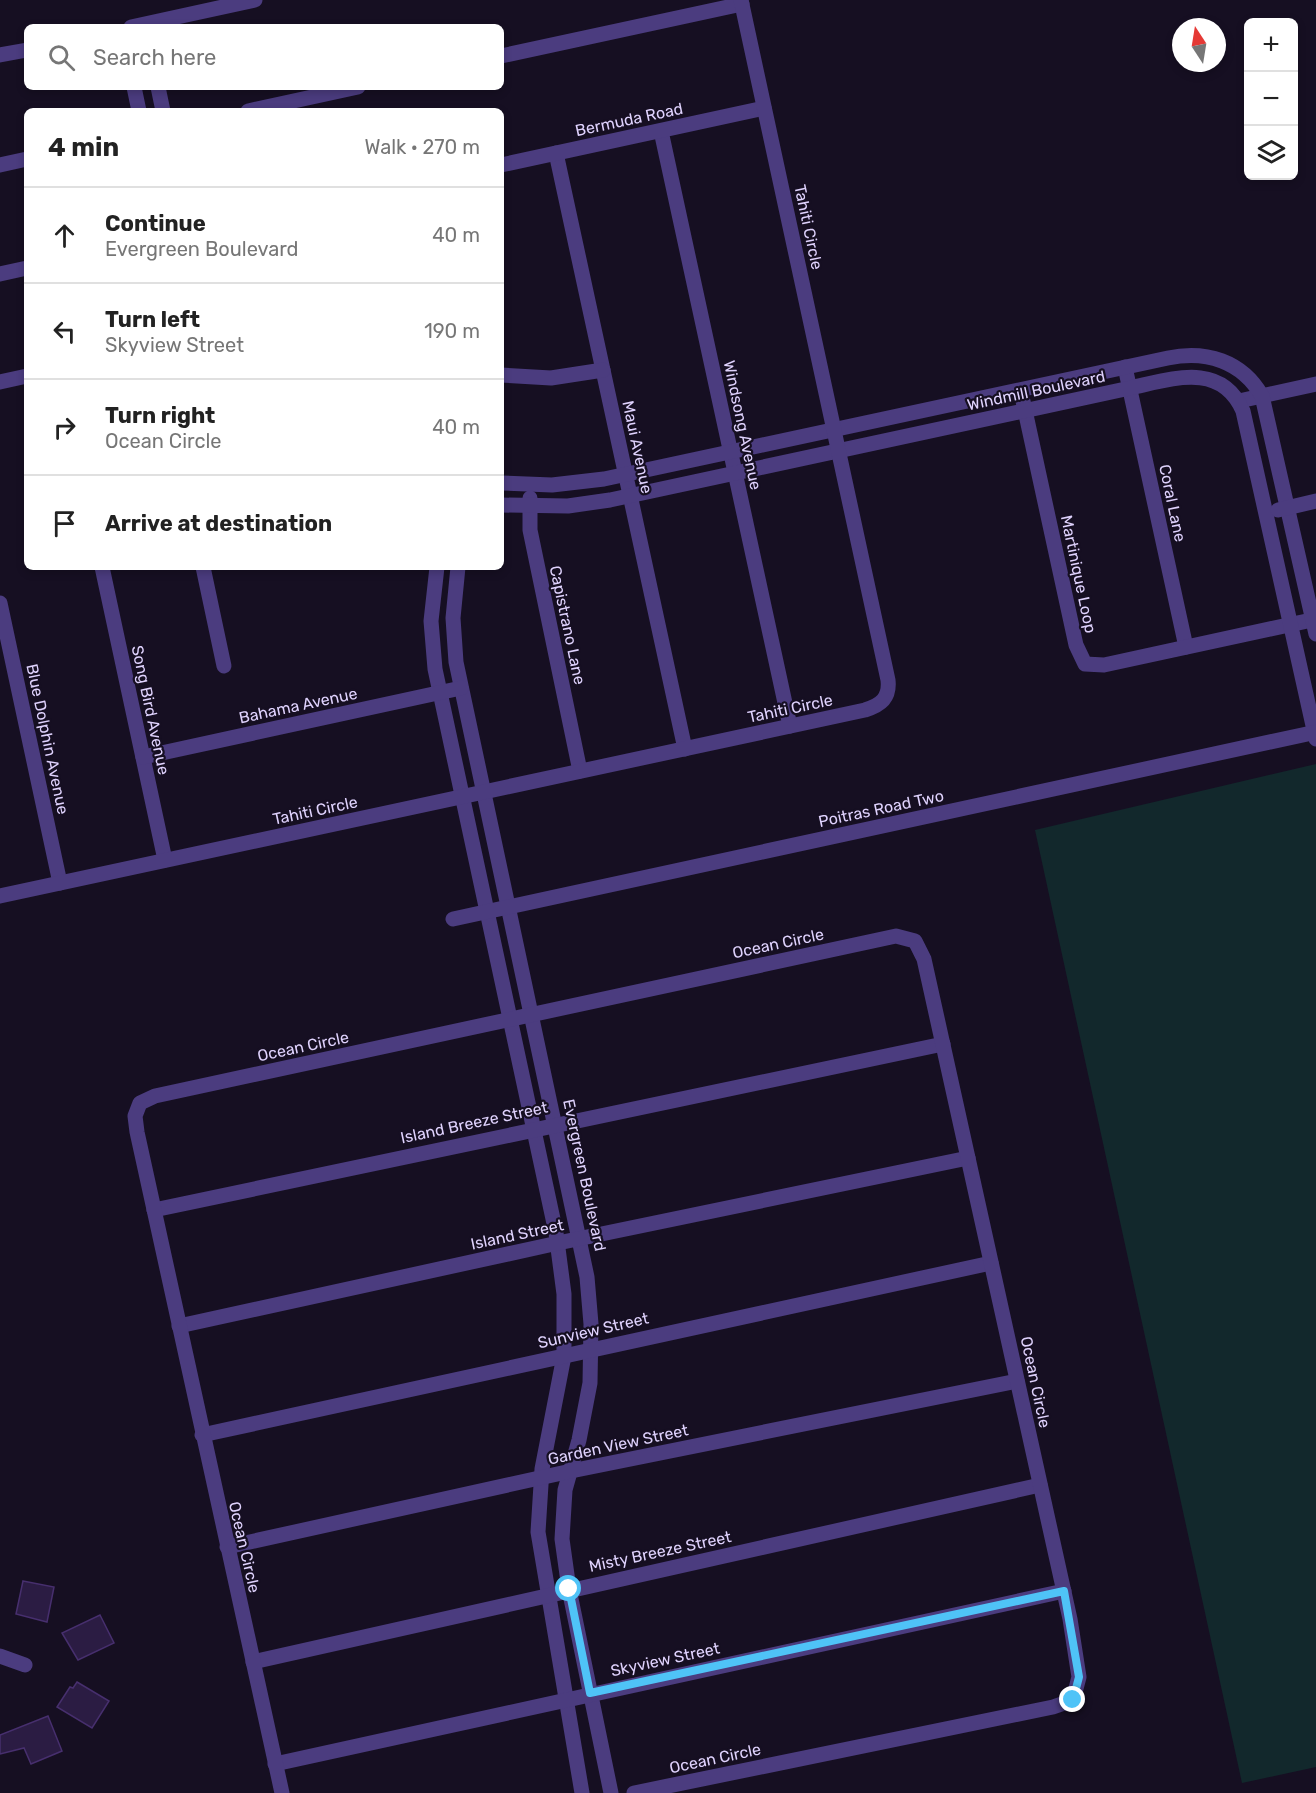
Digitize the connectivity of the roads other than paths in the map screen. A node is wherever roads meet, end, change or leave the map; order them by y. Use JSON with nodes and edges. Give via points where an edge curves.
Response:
{"nodes":[{"id":1,"x":255,"y":0,"type":"edge"},
{"id":2,"x":742,"y":2,"type":"edge"},
{"id":3,"x":149,"y":24,"type":"edge"},
{"id":4,"x":24,"y":51,"type":"edge"},
{"id":5,"x":0,"y":55,"type":"edge"},
{"id":6,"x":504,"y":55,"type":"edge"},
{"id":7,"x":135,"y":90,"type":"edge"},
{"id":8,"x":159,"y":90,"type":"edge"},
{"id":9,"x":344,"y":90,"type":"edge"},
{"id":10,"x":138,"y":108,"type":"edge"},
{"id":11,"x":162,"y":108,"type":"edge"},
{"id":12,"x":262,"y":108,"type":"edge"},
{"id":13,"x":764,"y":108,"type":"junction"},
{"id":14,"x":661,"y":131,"type":"junction"},
{"id":15,"x":556,"y":153,"type":"junction"},
{"id":16,"x":24,"y":160,"type":"edge"},
{"id":17,"x":504,"y":164,"type":"edge"},
{"id":18,"x":0,"y":165,"type":"edge"},
{"id":19,"x":24,"y":269,"type":"edge"},
{"id":20,"x":0,"y":274,"type":"edge"},
{"id":21,"x":1125,"y":367,"type":"junction"},
{"id":22,"x":603,"y":370,"type":"junction"},
{"id":23,"x":504,"y":375,"type":"edge"},
{"id":24,"x":24,"y":377,"type":"edge"},
{"id":25,"x":0,"y":382,"type":"edge"},
{"id":26,"x":1316,"y":384,"type":"edge"},
{"id":27,"x":1130,"y":388,"type":"junction"},
{"id":28,"x":1021,"y":390,"type":"junction"},
{"id":29,"x":1262,"y":396,"type":"junction"},
{"id":30,"x":1239,"y":401,"type":"junction"},
{"id":31,"x":1025,"y":410,"type":"junction"},
{"id":32,"x":834,"y":430,"type":"junction"},
{"id":33,"x":839,"y":451,"type":"junction"},
{"id":34,"x":730,"y":453,"type":"junction"},
{"id":35,"x":735,"y":473,"type":"junction"},
{"id":36,"x":626,"y":475,"type":"junction"},
{"id":37,"x":504,"y":483,"type":"edge"},
{"id":38,"x":530,"y":486,"type":"junction"},
{"id":39,"x":630,"y":496,"type":"junction"},
{"id":40,"x":1316,"y":501,"type":"edge"},
{"id":41,"x":504,"y":505,"type":"edge"},
{"id":42,"x":529,"y":506,"type":"junction"},
{"id":43,"x":1288,"y":507,"type":"junction"},
{"id":44,"x":1266,"y":512,"type":"junction"},
{"id":45,"x":103,"y":570,"type":"edge"},
{"id":46,"x":204,"y":570,"type":"edge"},
{"id":47,"x":437,"y":570,"type":"edge"},
{"id":48,"x":458,"y":570,"type":"edge"},
{"id":49,"x":0,"y":603,"type":"edge"},
{"id":50,"x":1291,"y":624,"type":"junction"},
{"id":51,"x":1315,"y":624,"type":"edge"},
{"id":52,"x":1186,"y":647,"type":"junction"},
{"id":53,"x":224,"y":666,"type":"dead end"},
{"id":54,"x":462,"y":688,"type":"junction"},
{"id":55,"x":440,"y":693,"type":"junction"},
{"id":56,"x":790,"y":726,"type":"junction"},
{"id":57,"x":1315,"y":734,"type":"edge"},
{"id":58,"x":685,"y":749,"type":"junction"},
{"id":59,"x":143,"y":757,"type":"junction"},
{"id":60,"x":580,"y":771,"type":"junction"},
{"id":61,"x":483,"y":793,"type":"junction"},
{"id":62,"x":462,"y":797,"type":"junction"},
{"id":63,"x":165,"y":860,"type":"junction"},
{"id":64,"x":60,"y":883,"type":"junction"},
{"id":65,"x":0,"y":896,"type":"edge"},
{"id":66,"x":509,"y":907,"type":"junction"},
{"id":67,"x":487,"y":912,"type":"junction"},
{"id":68,"x":453,"y":919,"type":"dead end"},
{"id":69,"x":533,"y":1016,"type":"junction"},
{"id":70,"x":511,"y":1019,"type":"junction"},
{"id":71,"x":943,"y":1044,"type":"junction"},
{"id":72,"x":556,"y":1123,"type":"junction"},
{"id":73,"x":534,"y":1128,"type":"junction"},
{"id":74,"x":968,"y":1158,"type":"junction"},
{"id":75,"x":154,"y":1210,"type":"junction"},
{"id":76,"x":580,"y":1240,"type":"junction"},
{"id":77,"x":558,"y":1243,"type":"junction"},
{"id":78,"x":991,"y":1263,"type":"junction"},
{"id":79,"x":179,"y":1326,"type":"junction"},
{"id":80,"x":590,"y":1348,"type":"junction"},
{"id":81,"x":564,"y":1356,"type":"junction"},
{"id":82,"x":1017,"y":1381,"type":"junction"},
{"id":83,"x":202,"y":1435,"type":"junction"},
{"id":84,"x":571,"y":1471,"type":"junction"},
{"id":85,"x":541,"y":1479,"type":"junction"},
{"id":86,"x":1040,"y":1485,"type":"junction"},
{"id":87,"x":226,"y":1547,"type":"junction"},
{"id":88,"x":569,"y":1589,"type":"junction"},
{"id":89,"x":1064,"y":1591,"type":"junction"},
{"id":90,"x":548,"y":1595,"type":"junction"},
{"id":91,"x":0,"y":1656,"type":"edge"},
{"id":92,"x":253,"y":1662,"type":"junction"},
{"id":93,"x":25,"y":1665,"type":"dead end"},
{"id":94,"x":590,"y":1693,"type":"junction"},
{"id":95,"x":566,"y":1698,"type":"junction"},
{"id":96,"x":275,"y":1764,"type":"junction"},
{"id":97,"x":282,"y":1793,"type":"edge"},
{"id":98,"x":582,"y":1793,"type":"edge"},
{"id":99,"x":611,"y":1793,"type":"edge"},
{"id":100,"x":634,"y":1793,"type":"edge"}],
"edges":[{"from":1,"to":3,"type":"street"},
{"from":2,"to":6,"type":"street"},
{"from":2,"to":13,"type":"street","name":"Tahiti Circle"},
{"from":4,"to":5,"type":"street"},
{"from":7,"to":10,"type":"street"},
{"from":8,"to":11,"type":"street"},
{"from":9,"to":12,"type":"street"},
{"from":13,"to":14,"type":"street","name":"Bermuda Road"},
{"from":13,"to":32,"type":"street","name":"Tahiti Circle"},
{"from":14,"to":15,"type":"street","name":"Bermuda Road"},
{"from":14,"to":34,"type":"street","name":"Windsong Avenue"},
{"from":15,"to":17,"type":"street","name":"Bermuda Road"},
{"from":15,"to":22,"type":"street","name":"Maui Avenue"},
{"from":16,"to":18,"type":"street"},
{"from":19,"to":20,"type":"street"},
{"from":21,"to":27,"type":"street","name":"Coral Lane"},
{"from":21,"to":28,"type":"street","name":"Windmill Boulevard"},
{"from":21,"to":29,"type":"street","name":"Windmill Boulevard","via":[[1183,355],[1212,357],[1238,369]]},
{"from":22,"to":23,"type":"street","via":[[551,378]]},
{"from":22,"to":36,"type":"street","name":"Maui Avenue"},
{"from":24,"to":25,"type":"street"},
{"from":26,"to":29,"type":"street"},
{"from":27,"to":30,"type":"street","name":"Windmill Boulevard","via":[[1177,378],[1205,378],[1225,386]]},
{"from":27,"to":31,"type":"street","name":"Windmill Boulevard"},
{"from":27,"to":52,"type":"street","name":"Coral Lane"},
{"from":28,"to":31,"type":"street","name":"Martinique Loop"},
{"from":28,"to":32,"type":"street","name":"Windmill Boulevard"},
{"from":29,"to":30,"type":"street"},
{"from":29,"to":43,"type":"street","name":"Windmill Boulevard"},
{"from":30,"to":44,"type":"street"},
{"from":31,"to":33,"type":"street","name":"Windmill Boulevard"},
{"from":31,"to":52,"type":"street","name":"Martinique Loop","via":[[1081,659],[1090,666],[1104,665]]},
{"from":32,"to":33,"type":"street","name":"Tahiti Circle"},
{"from":32,"to":34,"type":"street","name":"Windmill Boulevard"},
{"from":33,"to":35,"type":"street","name":"Windmill Boulevard"},
{"from":33,"to":56,"type":"street","name":"Tahiti Circle","via":[[888,694],[873,708]]},
{"from":34,"to":35,"type":"street","name":"Windsong Avenue"},
{"from":34,"to":36,"type":"street","name":"Windmill Boulevard"},
{"from":35,"to":39,"type":"street","name":"Windmill Boulevard"},
{"from":35,"to":56,"type":"street","name":"Windsong Avenue"},
{"from":36,"to":38,"type":"street","name":"Windmill Boulevard"},
{"from":36,"to":39,"type":"street","name":"Maui Avenue"},
{"from":37,"to":38,"type":"street","name":"Windmill Boulevard"},
{"from":38,"to":42,"type":"street","name":"Capistrano Lane"},
{"from":39,"to":42,"type":"street","name":"Windmill Boulevard","via":[[589,504]]},
{"from":39,"to":58,"type":"street","name":"Maui Avenue"},
{"from":40,"to":43,"type":"street"},
{"from":41,"to":42,"type":"street","name":"Windmill Boulevard"},
{"from":42,"to":60,"type":"street","name":"Capistrano Lane","via":[[530,530]]},
{"from":43,"to":44,"type":"street"},
{"from":43,"to":51,"type":"street","name":"Windmill Boulevard"},
{"from":44,"to":50,"type":"street"},
{"from":45,"to":59,"type":"street","name":"Song Bird Avenue"},
{"from":46,"to":53,"type":"street"},
{"from":47,"to":55,"type":"street","via":[[431,621]]},
{"from":48,"to":54,"type":"street","name":"Evergreen Boulevard","via":[[453,631]]},
{"from":49,"to":64,"type":"street","name":"Blue Dolphin Avenue"},
{"from":50,"to":51,"type":"street","name":"Martinique Loop"},
{"from":50,"to":52,"type":"street","name":"Martinique Loop"},
{"from":50,"to":57,"type":"street"},
{"from":54,"to":55,"type":"street","name":"Bahama Avenue"},
{"from":54,"to":61,"type":"street","name":"Evergreen Boulevard"},
{"from":55,"to":59,"type":"street","name":"Bahama Avenue"},
{"from":55,"to":62,"type":"street"},
{"from":56,"to":58,"type":"street","name":"Tahiti Circle"},
{"from":57,"to":66,"type":"street","name":"Poitras Road Two"},
{"from":58,"to":60,"type":"street","name":"Tahiti Circle"},
{"from":59,"to":63,"type":"street","name":"Song Bird Avenue"},
{"from":60,"to":61,"type":"street","name":"Tahiti Circle"},
{"from":61,"to":62,"type":"street","name":"Tahiti Circle"},
{"from":61,"to":66,"type":"street","name":"Evergreen Boulevard"},
{"from":62,"to":63,"type":"street","name":"Tahiti Circle"},
{"from":62,"to":67,"type":"street"},
{"from":63,"to":64,"type":"street","name":"Tahiti Circle"},
{"from":64,"to":65,"type":"street","name":"Tahiti Circle"},
{"from":66,"to":67,"type":"street","name":"Poitras Road Two"},
{"from":66,"to":69,"type":"street","name":"Evergreen Boulevard"},
{"from":67,"to":68,"type":"street","name":"Poitras Road Two"},
{"from":67,"to":70,"type":"street"},
{"from":69,"to":70,"type":"street","name":"Ocean Circle"},
{"from":69,"to":71,"type":"street","name":"Ocean Circle","via":[[896,936],[915,941],[924,959]]},
{"from":69,"to":72,"type":"street","name":"Evergreen Boulevard"},
{"from":70,"to":73,"type":"street"},
{"from":70,"to":75,"type":"street","name":"Ocean Circle","via":[[155,1096],[140,1103],[136,1124]]},
{"from":71,"to":72,"type":"street","name":"Island Breeze Street"},
{"from":71,"to":74,"type":"street","name":"Ocean Circle"},
{"from":72,"to":73,"type":"street","name":"Island Breeze Street"},
{"from":72,"to":76,"type":"street","name":"Evergreen Boulevard"},
{"from":73,"to":75,"type":"street","name":"Island Breeze Street"},
{"from":73,"to":77,"type":"street"},
{"from":74,"to":76,"type":"street","name":"Island Street"},
{"from":74,"to":78,"type":"street","name":"Ocean Circle"},
{"from":75,"to":79,"type":"street","name":"Ocean Circle"},
{"from":76,"to":77,"type":"street","name":"Island Street"},
{"from":76,"to":80,"type":"street","name":"Evergreen Boulevard","via":[[587,1277]]},
{"from":77,"to":79,"type":"street","name":"Island Street"},
{"from":77,"to":81,"type":"street","via":[[564,1294]]},
{"from":78,"to":80,"type":"street","name":"Sunview Street"},
{"from":78,"to":82,"type":"street","name":"Ocean Circle"},
{"from":79,"to":83,"type":"street","name":"Ocean Circle"},
{"from":80,"to":81,"type":"street","name":"Sunview Street"},
{"from":80,"to":84,"type":"street","name":"Evergreen Boulevard","via":[[590,1383]]},
{"from":81,"to":83,"type":"street","name":"Sunview Street"},
{"from":81,"to":85,"type":"street"},
{"from":82,"to":84,"type":"street","name":"Garden View Street"},
{"from":82,"to":86,"type":"street","name":"Ocean Circle"},
{"from":83,"to":87,"type":"street","name":"Ocean Circle"},
{"from":84,"to":85,"type":"street","name":"Garden View Street"},
{"from":84,"to":88,"type":"street","name":"Evergreen Boulevard","via":[[565,1490],[562,1539]]},
{"from":85,"to":87,"type":"street","name":"Garden View Street"},
{"from":85,"to":90,"type":"street","via":[[538,1532]]},
{"from":86,"to":88,"type":"street","name":"Misty Breeze Street"},
{"from":86,"to":89,"type":"street","name":"Ocean Circle"},
{"from":87,"to":92,"type":"street","name":"Ocean Circle"},
{"from":88,"to":90,"type":"street","name":"Misty Breeze Street"},
{"from":88,"to":94,"type":"street","name":"Evergreen Boulevard"},
{"from":89,"to":94,"type":"street","name":"Skyview Street"},
{"from":89,"to":100,"type":"street","name":"Ocean Circle","via":[[1079,1677],[1073,1700]]},
{"from":90,"to":92,"type":"street","name":"Misty Breeze Street"},
{"from":90,"to":95,"type":"street"},
{"from":91,"to":93,"type":"street"},
{"from":92,"to":96,"type":"street","name":"Ocean Circle"},
{"from":94,"to":95,"type":"street","name":"Skyview Street"},
{"from":94,"to":99,"type":"street","name":"Evergreen Boulevard"},
{"from":95,"to":96,"type":"street","name":"Skyview Street"},
{"from":95,"to":98,"type":"street"},
{"from":96,"to":97,"type":"street","name":"Ocean Circle"}]}
